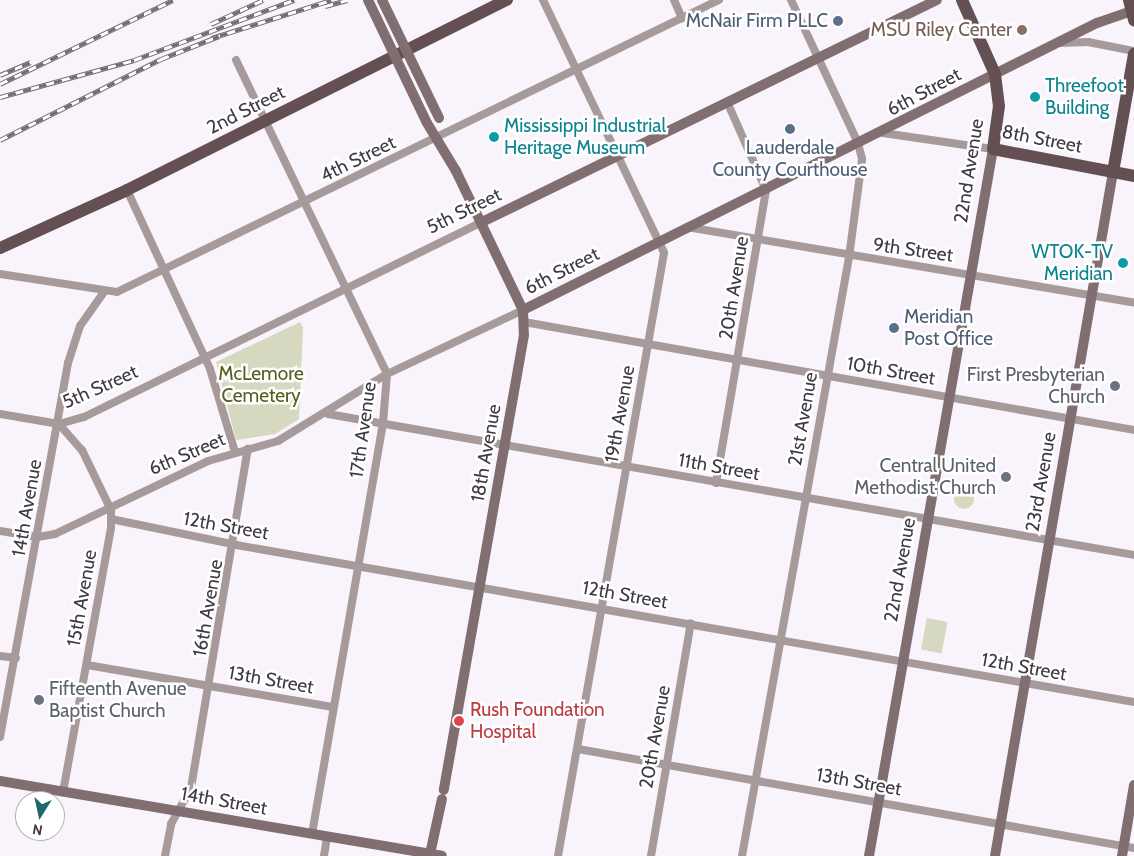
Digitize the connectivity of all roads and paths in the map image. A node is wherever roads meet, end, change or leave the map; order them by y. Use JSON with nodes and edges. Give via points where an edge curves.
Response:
{"nodes":[{"id":1,"x":368,"y":0,"type":"edge"},
{"id":2,"x":382,"y":0,"type":"edge"},
{"id":3,"x":506,"y":0,"type":"edge"},
{"id":4,"x":542,"y":0,"type":"edge"},
{"id":5,"x":674,"y":0,"type":"edge"},
{"id":6,"x":719,"y":0,"type":"edge"},
{"id":7,"x":791,"y":0,"type":"edge"},
{"id":8,"x":937,"y":0,"type":"edge"},
{"id":9,"x":962,"y":0,"type":"edge"},
{"id":10,"x":1129,"y":0,"type":"edge"},
{"id":11,"x":1134,"y":10,"type":"edge"},
{"id":12,"x":682,"y":18,"type":"junction"},
{"id":13,"x":1134,"y":20,"type":"edge"},
{"id":14,"x":1058,"y":43,"type":"junction"},
{"id":15,"x":1134,"y":53,"type":"edge"},
{"id":16,"x":819,"y":57,"type":"junction"},
{"id":17,"x":236,"y":60,"type":"dead end"},
{"id":18,"x":577,"y":71,"type":"junction"},
{"id":19,"x":995,"y":74,"type":"junction"},
{"id":20,"x":728,"y":104,"type":"junction"},
{"id":21,"x":266,"y":122,"type":"junction"},
{"id":22,"x":884,"y":133,"type":"junction"},
{"id":23,"x":439,"y":138,"type":"junction"},
{"id":24,"x":858,"y":143,"type":"junction"},
{"id":25,"x":993,"y":149,"type":"junction"},
{"id":26,"x":619,"y":156,"type":"junction"},
{"id":27,"x":1113,"y":172,"type":"junction"},
{"id":28,"x":1134,"y":176,"type":"edge"},
{"id":29,"x":126,"y":190,"type":"junction"},
{"id":30,"x":766,"y":190,"type":"junction"},
{"id":31,"x":305,"y":204,"type":"junction"},
{"id":32,"x":482,"y":222,"type":"junction"},
{"id":33,"x":687,"y":227,"type":"junction"},
{"id":34,"x":759,"y":240,"type":"junction"},
{"id":35,"x":660,"y":241,"type":"junction"},
{"id":36,"x":0,"y":248,"type":"edge"},
{"id":37,"x":849,"y":257,"type":"junction"},
{"id":38,"x":164,"y":271,"type":"junction"},
{"id":39,"x":0,"y":274,"type":"edge"},
{"id":40,"x":970,"y":274,"type":"junction"},
{"id":41,"x":346,"y":288,"type":"junction"},
{"id":42,"x":104,"y":292,"type":"junction"},
{"id":43,"x":1092,"y":297,"type":"junction"},
{"id":44,"x":1134,"y":303,"type":"edge"},
{"id":45,"x":523,"y":310,"type":"junction"},
{"id":46,"x":524,"y":322,"type":"junction"},
{"id":47,"x":648,"y":345,"type":"junction"},
{"id":48,"x":204,"y":358,"type":"junction"},
{"id":49,"x":738,"y":360,"type":"junction"},
{"id":50,"x":387,"y":374,"type":"junction"},
{"id":51,"x":828,"y":376,"type":"junction"},
{"id":52,"x":949,"y":398,"type":"junction"},
{"id":53,"x":0,"y":414,"type":"edge"},
{"id":54,"x":328,"y":414,"type":"junction"},
{"id":55,"x":1071,"y":419,"type":"junction"},
{"id":56,"x":383,"y":423,"type":"junction"},
{"id":57,"x":59,"y":424,"type":"junction"},
{"id":58,"x":1134,"y":430,"type":"edge"},
{"id":59,"x":505,"y":446,"type":"junction"},
{"id":60,"x":248,"y":449,"type":"junction"},
{"id":61,"x":235,"y":452,"type":"junction"},
{"id":62,"x":627,"y":467,"type":"junction"},
{"id":63,"x":716,"y":483,"type":"junction"},
{"id":64,"x":806,"y":498,"type":"junction"},
{"id":65,"x":111,"y":510,"type":"junction"},
{"id":66,"x":111,"y":519,"type":"junction"},
{"id":67,"x":928,"y":520,"type":"junction"},
{"id":68,"x":0,"y":531,"type":"edge"},
{"id":69,"x":38,"y":537,"type":"junction"},
{"id":70,"x":1050,"y":541,"type":"junction"},
{"id":71,"x":236,"y":545,"type":"junction"},
{"id":72,"x":1134,"y":555,"type":"edge"},
{"id":73,"x":357,"y":564,"type":"junction"},
{"id":74,"x":480,"y":586,"type":"junction"},
{"id":75,"x":602,"y":608,"type":"junction"},
{"id":76,"x":691,"y":623,"type":"junction"},
{"id":77,"x":780,"y":639,"type":"junction"},
{"id":78,"x":0,"y":656,"type":"edge"},
{"id":79,"x":16,"y":658,"type":"junction"},
{"id":80,"x":903,"y":661,"type":"junction"},
{"id":81,"x":86,"y":665,"type":"junction"},
{"id":82,"x":1025,"y":684,"type":"junction"},
{"id":83,"x":210,"y":686,"type":"junction"},
{"id":84,"x":1134,"y":702,"type":"edge"},
{"id":85,"x":332,"y":707,"type":"junction"},
{"id":86,"x":0,"y":737,"type":"edge"},
{"id":87,"x":578,"y":749,"type":"junction"},
{"id":88,"x":666,"y":765,"type":"junction"},
{"id":89,"x":756,"y":780,"type":"junction"},
{"id":90,"x":0,"y":781,"type":"edge"},
{"id":91,"x":1134,"y":785,"type":"edge"},
{"id":92,"x":63,"y":791,"type":"joint"},
{"id":93,"x":65,"y":791,"type":"edge"},
{"id":94,"x":878,"y":802,"type":"junction"},
{"id":95,"x":179,"y":811,"type":"junction"},
{"id":96,"x":1000,"y":824,"type":"junction"},
{"id":97,"x":312,"y":834,"type":"junction"},
{"id":98,"x":327,"y":836,"type":"junction"},
{"id":99,"x":1126,"y":850,"type":"edge"},
{"id":100,"x":430,"y":854,"type":"junction"},
{"id":101,"x":165,"y":856,"type":"edge"},
{"id":102,"x":324,"y":856,"type":"edge"},
{"id":103,"x":442,"y":856,"type":"edge"},
{"id":104,"x":558,"y":856,"type":"edge"},
{"id":105,"x":651,"y":856,"type":"edge"},
{"id":106,"x":742,"y":856,"type":"edge"},
{"id":107,"x":869,"y":856,"type":"edge"},
{"id":108,"x":995,"y":856,"type":"edge"}],
"edges":[{"from":1,"to":23,"type":"street","name":"18th Avenue","bridge":true,"via":[[427,123]]},
{"from":2,"to":23,"type":"street","name":"18th Avenue","bridge":true,"via":[[439,118]]},
{"from":3,"to":21,"type":"main road","name":"2nd Street"},
{"from":4,"to":18,"type":"street","name":"19th Avenue"},
{"from":5,"to":12,"type":"street"},
{"from":6,"to":12,"type":"street","name":"4th Street"},
{"from":7,"to":16,"type":"street","name":"21st Avenue"},
{"from":8,"to":16,"type":"street","name":"5th Street"},
{"from":9,"to":19,"type":"main road","name":"22nd Avenue"},
{"from":10,"to":11,"type":"main road"},
{"from":11,"to":13,"type":"main road"},
{"from":11,"to":14,"type":"street","name":"6th Street"},
{"from":12,"to":18,"type":"street","name":"4th Street"},
{"from":14,"to":15,"type":"street","via":[[1088,42]]},
{"from":14,"to":19,"type":"street","name":"6th Street"},
{"from":15,"to":27,"type":"main road","name":"23rd Avenue"},
{"from":16,"to":20,"type":"street","name":"5th Street"},
{"from":16,"to":24,"type":"street","name":"21st Avenue"},
{"from":17,"to":21,"type":"street","name":"17th Avenue"},
{"from":18,"to":23,"type":"street","name":"4th Street"},
{"from":18,"to":26,"type":"street","name":"19th Avenue"},
{"from":19,"to":22,"type":"street","name":"6th Street"},
{"from":19,"to":25,"type":"main road","name":"22nd Avenue","via":[[999,106]]},
{"from":20,"to":26,"type":"street","name":"5th Street"},
{"from":20,"to":30,"type":"street"},
{"from":21,"to":29,"type":"main road","name":"2nd Street"},
{"from":21,"to":31,"type":"street","name":"17th Avenue"},
{"from":22,"to":24,"type":"street","name":"6th Street"},
{"from":22,"to":25,"type":"street","name":"8th Street"},
{"from":23,"to":31,"type":"street","name":"4th Street"},
{"from":23,"to":32,"type":"street","name":"18th Avenue"},
{"from":24,"to":30,"type":"street","name":"6th Street"},
{"from":24,"to":37,"type":"street","name":"21st Avenue","via":[[862,159]]},
{"from":25,"to":27,"type":"main road","name":"8th Street"},
{"from":25,"to":40,"type":"street","name":"22nd Avenue"},
{"from":26,"to":32,"type":"street","name":"5th Street"},
{"from":26,"to":35,"type":"street","name":"19th Avenue"},
{"from":27,"to":28,"type":"main road","name":"8th Street"},
{"from":27,"to":43,"type":"street","name":"23rd Avenue"},
{"from":29,"to":36,"type":"main road","name":"2nd Street"},
{"from":29,"to":38,"type":"street"},
{"from":30,"to":33,"type":"street","name":"6th Street"},
{"from":30,"to":34,"type":"street","name":"20th Avenue"},
{"from":31,"to":38,"type":"street","name":"4th Street"},
{"from":31,"to":41,"type":"street","name":"17th Avenue"},
{"from":32,"to":41,"type":"street","name":"5th Street"},
{"from":32,"to":45,"type":"street","name":"18th Avenue"},
{"from":33,"to":34,"type":"street","name":"9th Street"},
{"from":33,"to":35,"type":"street","name":"6th Street"},
{"from":34,"to":37,"type":"street","name":"9th Street"},
{"from":34,"to":49,"type":"street","name":"20th Avenue"},
{"from":35,"to":45,"type":"street","name":"6th Street"},
{"from":35,"to":47,"type":"street","name":"19th Avenue","via":[[664,253]]},
{"from":37,"to":40,"type":"street","name":"9th Street"},
{"from":37,"to":51,"type":"street","name":"21st Avenue"},
{"from":38,"to":42,"type":"street","name":"4th Street","via":[[116,292]]},
{"from":38,"to":48,"type":"street"},
{"from":39,"to":42,"type":"street","name":"4th Street"},
{"from":40,"to":43,"type":"street","name":"9th Street"},
{"from":40,"to":52,"type":"street","name":"22nd Avenue"},
{"from":41,"to":48,"type":"street","name":"5th Street"},
{"from":41,"to":50,"type":"street","name":"17th Avenue"},
{"from":42,"to":57,"type":"street","name":"14th Avenue","via":[[73,343]]},
{"from":43,"to":44,"type":"street","name":"9th Street"},
{"from":43,"to":55,"type":"street","name":"23rd Avenue"},
{"from":45,"to":46,"type":"street","name":"18th Avenue"},
{"from":45,"to":50,"type":"street","name":"6th Street"},
{"from":46,"to":47,"type":"street","name":"10th Street"},
{"from":46,"to":59,"type":"street","name":"18th Avenue"},
{"from":47,"to":49,"type":"street","name":"10th Street"},
{"from":47,"to":62,"type":"street","name":"19th Avenue"},
{"from":48,"to":57,"type":"street","name":"5th Street","via":[[84,417]]},
{"from":48,"to":61,"type":"street"},
{"from":49,"to":51,"type":"street","name":"10th Street"},
{"from":49,"to":63,"type":"street","name":"20th Avenue"},
{"from":50,"to":54,"type":"street","name":"6th Street"},
{"from":50,"to":56,"type":"street","name":"17th Avenue"},
{"from":51,"to":52,"type":"street","name":"10th Street"},
{"from":51,"to":64,"type":"street","name":"21st Avenue"},
{"from":52,"to":55,"type":"street","name":"10th Street"},
{"from":52,"to":67,"type":"street","name":"22nd Avenue"},
{"from":53,"to":57,"type":"street","name":"5th Street"},
{"from":54,"to":56,"type":"street","name":"11th Street"},
{"from":54,"to":60,"type":"street","name":"6th Street","via":[[278,441]]},
{"from":55,"to":58,"type":"street","name":"10th Street"},
{"from":55,"to":70,"type":"street","name":"23rd Avenue"},
{"from":56,"to":59,"type":"street","name":"11th Street"},
{"from":56,"to":73,"type":"street","name":"17th Avenue"},
{"from":57,"to":65,"type":"street","name":"15th Avenue","via":[[79,445]]},
{"from":57,"to":69,"type":"street","name":"14th Avenue"},
{"from":59,"to":62,"type":"street","name":"11th Street"},
{"from":59,"to":74,"type":"street","name":"18th Avenue"},
{"from":60,"to":61,"type":"street","name":"6th Street"},
{"from":60,"to":71,"type":"street","name":"16th Avenue"},
{"from":61,"to":65,"type":"street","name":"6th Street"},
{"from":62,"to":63,"type":"street","name":"11th Street"},
{"from":62,"to":75,"type":"street","name":"19th Avenue"},
{"from":63,"to":64,"type":"street","name":"11th Street"},
{"from":64,"to":67,"type":"street","name":"11th Street"},
{"from":64,"to":77,"type":"street","name":"21st Avenue"},
{"from":65,"to":66,"type":"street","name":"15th Avenue"},
{"from":65,"to":69,"type":"street","name":"6th Street"},
{"from":66,"to":71,"type":"street","name":"12th Street"},
{"from":66,"to":81,"type":"street","name":"15th Avenue"},
{"from":67,"to":70,"type":"street","name":"11th Street"},
{"from":67,"to":80,"type":"street","name":"22nd Avenue"},
{"from":68,"to":69,"type":"street","name":"6th Street"},
{"from":69,"to":79,"type":"street","name":"14th Avenue"},
{"from":70,"to":72,"type":"street","name":"11th Street"},
{"from":70,"to":82,"type":"street","name":"23rd Avenue"},
{"from":71,"to":73,"type":"street","name":"12th Street"},
{"from":71,"to":83,"type":"street","name":"16th Avenue"},
{"from":73,"to":74,"type":"street","name":"12th Street"},
{"from":73,"to":85,"type":"street","name":"17th Avenue"},
{"from":74,"to":75,"type":"street","name":"12th Street"},
{"from":74,"to":100,"type":"street","name":"18th Avenue"},
{"from":75,"to":76,"type":"street","name":"12th Street"},
{"from":75,"to":87,"type":"street","name":"19th Avenue"},
{"from":76,"to":77,"type":"street","name":"12th Street"},
{"from":76,"to":88,"type":"street","name":"20th Avenue"},
{"from":77,"to":80,"type":"street","name":"12th Street"},
{"from":77,"to":89,"type":"street","name":"21st Avenue"},
{"from":78,"to":79,"type":"street"},
{"from":79,"to":86,"type":"street","name":"14th Avenue"},
{"from":80,"to":82,"type":"street","name":"12th Street"},
{"from":80,"to":94,"type":"street","name":"22nd Avenue"},
{"from":81,"to":83,"type":"street","name":"13th Street"},
{"from":81,"to":92,"type":"street","name":"15th Avenue"},
{"from":82,"to":84,"type":"street","name":"12th Street"},
{"from":82,"to":96,"type":"street","name":"23rd Avenue"},
{"from":83,"to":85,"type":"street","name":"13th Street"},
{"from":83,"to":95,"type":"street","name":"16th Avenue","via":[[191,788]]},
{"from":85,"to":97,"type":"street","name":"17th Avenue"},
{"from":87,"to":88,"type":"street","name":"13th Street"},
{"from":87,"to":104,"type":"street","name":"19th Avenue"},
{"from":88,"to":89,"type":"street","name":"13th Street"},
{"from":88,"to":105,"type":"street","name":"20th Avenue"},
{"from":89,"to":94,"type":"street","name":"13th Street"},
{"from":89,"to":106,"type":"street","name":"21st Avenue"},
{"from":90,"to":92,"type":"street","name":"14th Street"},
{"from":91,"to":99,"type":"street"},
{"from":93,"to":95,"type":"street","name":"14th Street"},
{"from":94,"to":96,"type":"street","name":"13th Street"},
{"from":94,"to":107,"type":"street","name":"22nd Avenue"},
{"from":95,"to":97,"type":"street","name":"14th Street"},
{"from":95,"to":101,"type":"street","name":"16th Avenue","via":[[170,824]]},
{"from":96,"to":99,"type":"street","name":"13th Street"},
{"from":96,"to":108,"type":"street","name":"23rd Avenue"},
{"from":97,"to":98,"type":"street","name":"14th Street"},
{"from":98,"to":100,"type":"street","name":"14th Street"},
{"from":98,"to":102,"type":"street"},
{"from":100,"to":103,"type":"street","name":"14th Street"}]}
